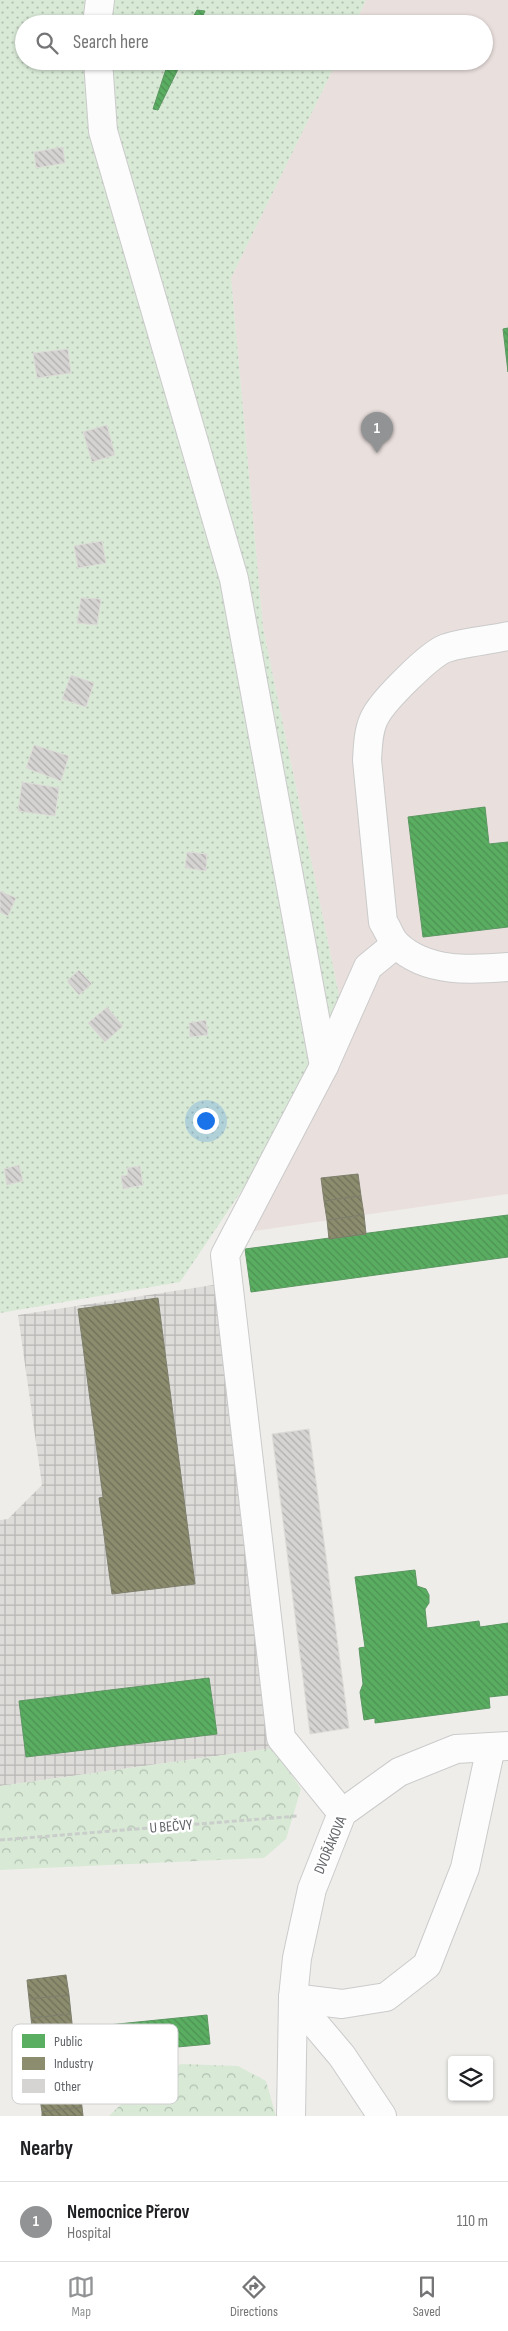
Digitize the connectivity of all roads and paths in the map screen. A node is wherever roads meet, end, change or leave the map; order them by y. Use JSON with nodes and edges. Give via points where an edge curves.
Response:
{"nodes":[{"id":1,"x":100,"y":0,"type":"edge"},
{"id":2,"x":98,"y":15,"type":"edge"},
{"id":3,"x":99,"y":70,"type":"edge"},
{"id":4,"x":508,"y":636,"type":"edge"},
{"id":5,"x":396,"y":944,"type":"junction"},
{"id":6,"x":508,"y":967,"type":"edge"},
{"id":7,"x":324,"y":1066,"type":"junction"},
{"id":8,"x":499,"y":1747,"type":"edge"},
{"id":9,"x":342,"y":1813,"type":"junction"},
{"id":10,"x":0,"y":1840,"type":"edge"},
{"id":11,"x":293,"y":1998,"type":"junction"},
{"id":12,"x":291,"y":2116,"type":"edge"},
{"id":13,"x":382,"y":2116,"type":"edge"}],
"edges":[{"from":1,"to":2,"type":"street"},
{"from":3,"to":7,"type":"street","via":[[103,131],[234,579]]},
{"from":4,"to":5,"type":"street","via":[[444,649],[412,674],[375,716],[370,734],[368,770],[383,922]]},
{"from":5,"to":6,"type":"street","via":[[414,958],[440,966],[468,970]]},
{"from":5,"to":7,"type":"street","via":[[368,967]]},
{"from":7,"to":9,"type":"street","via":[[225,1255],[281,1738]]},
{"from":8,"to":9,"type":"street","name":"DVOŘÁKOVA","via":[[456,1749],[399,1772]]},
{"from":8,"to":11,"type":"street","via":[[464,1868],[427,1965],[386,1997],[342,2004]]},
{"from":9,"to":10,"type":"path","name":"U BEČVY"},
{"from":9,"to":11,"type":"street","name":"DVOŘÁKOVA","via":[[312,1889]]},
{"from":11,"to":12,"type":"street","name":"DVOŘÁKOVA"},
{"from":11,"to":13,"type":"street","via":[[342,2056]]}]}
